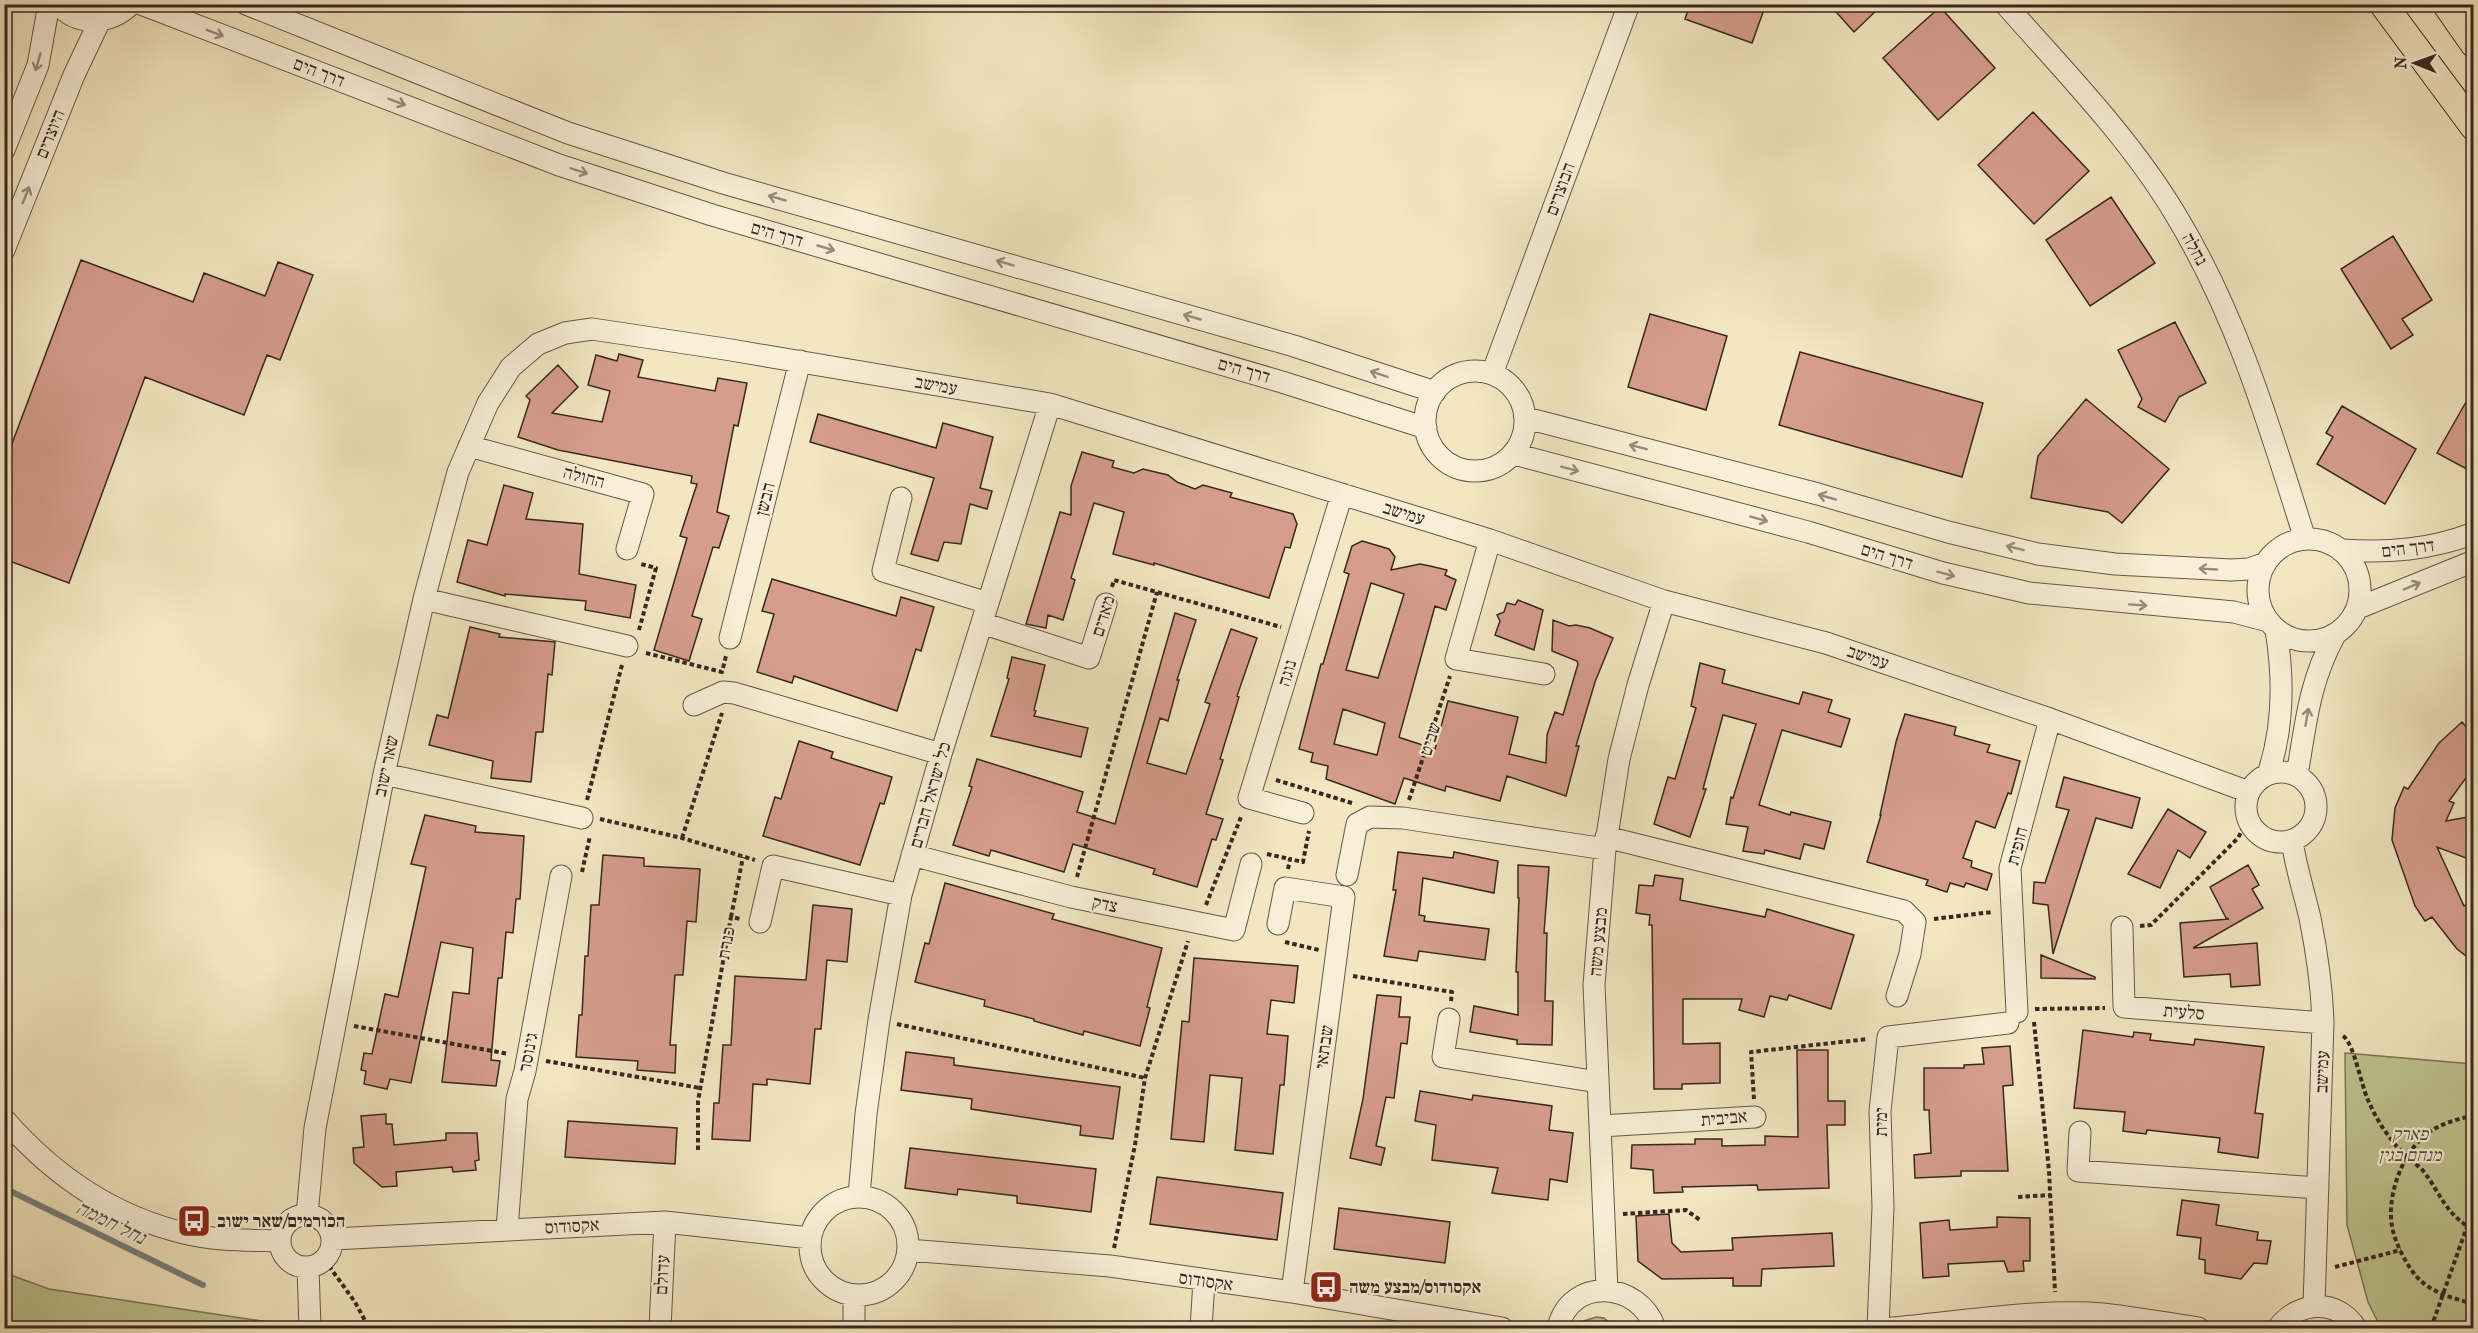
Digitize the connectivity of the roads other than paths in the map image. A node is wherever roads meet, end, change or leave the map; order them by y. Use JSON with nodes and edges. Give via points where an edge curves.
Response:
{"nodes":[{"id":1,"x":49,"y":4,"type":"edge"},
{"id":2,"x":58,"y":4,"type":"edge"},
{"id":3,"x":131,"y":4,"type":"edge"},
{"id":4,"x":141,"y":4,"type":"edge"},
{"id":5,"x":246,"y":4,"type":"edge"},
{"id":6,"x":1629,"y":4,"type":"edge"},
{"id":7,"x":2005,"y":4,"type":"edge"},
{"id":8,"x":2383,"y":4,"type":"edge"},
{"id":9,"x":2446,"y":4,"type":"edge"},
{"id":10,"x":100,"y":20,"type":"junction"},
{"id":11,"x":2474,"y":44,"type":"edge"},
{"id":12,"x":2474,"y":127,"type":"edge"},
{"id":13,"x":4,"y":150,"type":"edge"},
{"id":14,"x":4,"y":250,"type":"edge"},
{"id":15,"x":538,"y":344,"type":"joint"},
{"id":16,"x":800,"y":361,"type":"junction"},
{"id":17,"x":1492,"y":374,"type":"junction"},
{"id":18,"x":1435,"y":392,"type":"junction"},
{"id":19,"x":1050,"y":404,"type":"junction"},
{"id":20,"x":1526,"y":418,"type":"junction"},
{"id":21,"x":1426,"y":428,"type":"junction"},
{"id":22,"x":469,"y":446,"type":"junction"},
{"id":23,"x":1514,"y":454,"type":"junction"},
{"id":24,"x":1342,"y":494,"type":"junction"},
{"id":25,"x":901,"y":498,"type":"dead end"},
{"id":26,"x":2474,"y":533,"type":"edge"},
{"id":27,"x":2305,"y":539,"type":"junction"},
{"id":28,"x":1490,"y":540,"type":"junction"},
{"id":29,"x":627,"y":549,"type":"road end"},
{"id":30,"x":2342,"y":550,"type":"junction"},
{"id":31,"x":2474,"y":561,"type":"edge"},
{"id":32,"x":2266,"y":563,"type":"junction"},
{"id":33,"x":424,"y":598,"type":"junction"},
{"id":34,"x":1664,"y":601,"type":"junction"},
{"id":35,"x":1106,"y":604,"type":"road end"},
{"id":36,"x":2358,"y":608,"type":"junction"},
{"id":37,"x":985,"y":613,"type":"junction"},
{"id":38,"x":2272,"y":625,"type":"junction"},
{"id":39,"x":2335,"y":635,"type":"junction"},
{"id":40,"x":730,"y":638,"type":"road end"},
{"id":41,"x":630,"y":648,"type":"road end"},
{"id":42,"x":1544,"y":674,"type":"dead end"},
{"id":43,"x":694,"y":705,"type":"dead end"},
{"id":44,"x":2050,"y":719,"type":"junction"},
{"id":45,"x":941,"y":754,"type":"junction"},
{"id":46,"x":384,"y":774,"type":"junction"},
{"id":47,"x":2268,"y":774,"type":"junction"},
{"id":48,"x":2297,"y":775,"type":"junction"},
{"id":49,"x":2249,"y":792,"type":"junction"},
{"id":50,"x":1303,"y":813,"type":"road end"},
{"id":51,"x":588,"y":818,"type":"road end"},
{"id":52,"x":2292,"y":841,"type":"junction"},
{"id":53,"x":1606,"y":843,"type":"junction"},
{"id":54,"x":912,"y":855,"type":"junction"},
{"id":55,"x":1251,"y":864,"type":"dead end"},
{"id":56,"x":561,"y":876,"type":"road end"},
{"id":57,"x":1347,"y":876,"type":"dead end"},
{"id":58,"x":901,"y":895,"type":"junction"},
{"id":59,"x":760,"y":922,"type":"road end"},
{"id":60,"x":1278,"y":924,"type":"dead end"},
{"id":61,"x":2122,"y":927,"type":"road end"},
{"id":62,"x":1897,"y":996,"type":"dead end"},
{"id":63,"x":1449,"y":1018,"type":"road end"},
{"id":64,"x":2330,"y":1028,"type":"junction"},
{"id":65,"x":1888,"y":1037,"type":"joint"},
{"id":66,"x":1598,"y":1082,"type":"junction"},
{"id":67,"x":1755,"y":1117,"type":"road end"},
{"id":68,"x":4,"y":1119,"type":"edge"},
{"id":69,"x":1600,"y":1126,"type":"junction"},
{"id":70,"x":2080,"y":1132,"type":"dead end"},
{"id":71,"x":2318,"y":1188,"type":"junction"},
{"id":72,"x":859,"y":1196,"type":"junction"},
{"id":73,"x":307,"y":1215,"type":"junction"},
{"id":74,"x":665,"y":1222,"type":"junction"},
{"id":75,"x":507,"y":1229,"type":"junction"},
{"id":76,"x":810,"y":1238,"type":"junction"},
{"id":77,"x":333,"y":1239,"type":"junction"},
{"id":78,"x":280,"y":1240,"type":"junction"},
{"id":79,"x":908,"y":1250,"type":"junction"},
{"id":80,"x":316,"y":1264,"type":"junction"},
{"id":81,"x":1204,"y":1281,"type":"junction"},
{"id":82,"x":1607,"y":1290,"type":"junction"},
{"id":83,"x":1292,"y":1292,"type":"junction"},
{"id":84,"x":854,"y":1295,"type":"junction"},
{"id":85,"x":2314,"y":1306,"type":"junction"},
{"id":86,"x":2088,"y":1321,"type":"edge"},
{"id":87,"x":310,"y":1329,"type":"edge"},
{"id":88,"x":660,"y":1329,"type":"edge"},
{"id":89,"x":854,"y":1329,"type":"edge"},
{"id":90,"x":1201,"y":1329,"type":"edge"},
{"id":91,"x":1502,"y":1329,"type":"edge"},
{"id":92,"x":1558,"y":1329,"type":"edge"},
{"id":93,"x":1655,"y":1329,"type":"edge"},
{"id":94,"x":1878,"y":1329,"type":"edge"},
{"id":95,"x":1892,"y":1329,"type":"edge"},
{"id":96,"x":2198,"y":1329,"type":"edge"},
{"id":97,"x":2278,"y":1329,"type":"edge"},
{"id":98,"x":2356,"y":1329,"type":"edge"}],
"edges":[{"from":1,"to":13,"type":"street","name":"היוצרים","one_way":true,"via":[[38,65]]},
{"from":2,"to":10,"type":"street","via":[[79,18]]},
{"from":3,"to":10,"type":"street","via":[[113,17]]},
{"from":4,"to":21,"type":"street","name":"דרך הים","one_way":true,"via":[[559,165],[690,208],[1282,381]]},
{"from":18,"to":5,"type":"street","name":"דרך הים","one_way":true,"via":[[1294,346],[723,183],[567,133]]},
{"from":6,"to":17,"type":"street","name":"הבוצרים"},
{"from":7,"to":27,"type":"street","name":"נחלה","via":[[2128,147],[2173,211],[2214,283],[2269,421]]},
{"from":8,"to":12,"type":"main road"},
{"from":9,"to":11,"type":"main road"},
{"from":14,"to":10,"type":"street","name":"היוצרים","one_way":true},
{"from":15,"to":16,"type":"street","name":"עמישב","via":[[565,333],[592,329]]},
{"from":15,"to":22,"type":"street","name":"שאר ישוב","via":[[511,367],[488,403]]},
{"from":16,"to":19,"type":"street","name":"עמישב"},
{"from":16,"to":40,"type":"street","name":"הבשן"},
{"from":17,"to":18,"type":"street","via":[[1479,370],[1461,372],[1442,382]]},
{"from":17,"to":20,"type":"street","via":[[1513,387]]},
{"from":18,"to":21,"type":"street","via":[[1427,406]]},
{"from":19,"to":24,"type":"street","name":"עמישב"},
{"from":19,"to":37,"type":"street","name":"כל ישראל חברים"},
{"from":20,"to":23,"type":"street"},
{"from":32,"to":20,"type":"street","one_way":true,"via":[[2231,570],[2115,564],[2038,554]]},
{"from":21,"to":23,"type":"street","via":[[1433,450],[1461,470],[1484,471],[1501,465]]},
{"from":22,"to":29,"type":"street","name":"החולה","via":[[643,494]]},
{"from":22,"to":33,"type":"street","name":"שאר ישוב","via":[[458,472]]},
{"from":23,"to":38,"type":"street","name":"דרך הים","one_way":true,"via":[[1808,532],[1943,573],[2029,593],[2234,612]]},
{"from":24,"to":28,"type":"street","name":"עמישב"},
{"from":24,"to":50,"type":"street","name":"נוגה","via":[[1249,798]]},
{"from":25,"to":37,"type":"street","via":[[883,571]]},
{"from":26,"to":30,"type":"street","name":"דרך הים","via":[[2432,547],[2399,552]]},
{"from":27,"to":30,"type":"street","via":[[2331,543]]},
{"from":27,"to":32,"type":"street","via":[[2290,542]]},
{"from":28,"to":34,"type":"street","name":"עמישב"},
{"from":28,"to":42,"type":"street","via":[[1456,659]]},
{"from":30,"to":36,"type":"street","via":[[2359,577]]},
{"from":36,"to":31,"type":"street","name":"דרך הים","one_way":true},
{"from":32,"to":38,"type":"street","via":[[2259,577],[2258,592],[2261,607]]},
{"from":33,"to":41,"type":"street"},
{"from":33,"to":46,"type":"street","name":"שאר ישוב"},
{"from":34,"to":44,"type":"street","name":"עמישב","via":[[1826,643]]},
{"from":34,"to":53,"type":"street","name":"מבצע משה","via":[[1619,759]]},
{"from":35,"to":37,"type":"street","name":"מאדים","via":[[1089,658]]},
{"from":36,"to":39,"type":"street"},
{"from":37,"to":45,"type":"street","name":"כל ישראל חברים"},
{"from":38,"to":39,"type":"street","via":[[2299,641]]},
{"from":38,"to":47,"type":"street","via":[[2282,681],[2281,720]]},
{"from":48,"to":39,"type":"street","one_way":true,"via":[[2312,686]]},
{"from":43,"to":45,"type":"street","via":[[723,692],[734,693]]},
{"from":44,"to":49,"type":"street","name":"עמישב"},
{"from":44,"to":65,"type":"street","name":"חופית","via":[[2010,868],[2012,1018]]},
{"from":45,"to":54,"type":"street","name":"כל ישראל חברים"},
{"from":46,"to":51,"type":"street"},
{"from":46,"to":73,"type":"street","name":"שאר ישוב","via":[[315,1128]]},
{"from":47,"to":48,"type":"street","via":[[2283,771]]},
{"from":47,"to":49,"type":"street"},
{"from":48,"to":52,"type":"street","via":[[2311,787],[2317,805],[2308,831]]},
{"from":49,"to":52,"type":"street","via":[[2246,810],[2252,827],[2266,839]]},
{"from":52,"to":64,"type":"street","name":"עמישב"},
{"from":53,"to":57,"type":"street","via":[[1370,817],[1357,824]]},
{"from":53,"to":62,"type":"street","via":[[1904,911],[1915,922]]},
{"from":53,"to":66,"type":"street","name":"מבצע משה","via":[[1594,985]]},
{"from":54,"to":55,"type":"street","name":"צדק","via":[[1071,897],[1234,930]]},
{"from":54,"to":58,"type":"street","name":"כל ישראל חברים"},
{"from":56,"to":75,"type":"street","name":"גינוסר","via":[[517,1099]]},
{"from":58,"to":59,"type":"street","name":"כנרת","via":[[773,866]]},
{"from":58,"to":72,"type":"street","name":"כל ישראל חברים","via":[[879,1020]]},
{"from":60,"to":83,"type":"street","name":"שבתאי","via":[[1285,888],[1344,897]]},
{"from":61,"to":64,"type":"street","name":"סלעית","via":[[2124,1007]]},
{"from":63,"to":66,"type":"street","via":[[1443,1057]]},
{"from":64,"to":71,"type":"street","name":"עמישב"},
{"from":65,"to":94,"type":"street","name":"ימית","via":[[1880,1111],[1883,1207]]},
{"from":66,"to":69,"type":"street","name":"מבצע משה"},
{"from":67,"to":69,"type":"street","name":"אביבית"},
{"from":68,"to":78,"type":"street","via":[[60,1174],[101,1201],[143,1221],[185,1234]]},
{"from":69,"to":82,"type":"street","name":"מבצע משה"},
{"from":70,"to":71,"type":"street","via":[[2078,1171]]},
{"from":71,"to":85,"type":"street","name":"עמישב"},
{"from":72,"to":76,"type":"street","via":[[845,1198],[822,1213]]},
{"from":72,"to":79,"type":"street","via":[[890,1207],[901,1219]]},
{"from":73,"to":77,"type":"street","via":[[321,1219]]},
{"from":73,"to":78,"type":"street","via":[[285,1225]]},
{"from":74,"to":75,"type":"street","name":"אקסודוס"},
{"from":74,"to":76,"type":"street","name":"אקסודוס"},
{"from":74,"to":88,"type":"street","name":"עדולם"},
{"from":75,"to":77,"type":"street","name":"אקסודוס"},
{"from":76,"to":84,"type":"street","via":[[811,1254],[820,1275],[838,1290]]},
{"from":77,"to":80,"type":"street","via":[[332,1247]]},
{"from":78,"to":80,"type":"street","via":[[285,1257],[300,1267]]},
{"from":79,"to":81,"type":"street","name":"אקסודוס","via":[[1110,1266]]},
{"from":79,"to":84,"type":"street","via":[[905,1263],[890,1284]]},
{"from":80,"to":87,"type":"street"},
{"from":81,"to":83,"type":"street","name":"אקסודוס"},
{"from":81,"to":90,"type":"street"},
{"from":82,"to":92,"type":"street","via":[[1578,1299],[1567,1310]]},
{"from":82,"to":93,"type":"street","via":[[1620,1292],[1642,1305]]},
{"from":83,"to":91,"type":"street","name":"אקסודוס"},
{"from":84,"to":89,"type":"street"},
{"from":85,"to":97,"type":"street","via":[[2285,1318]]},
{"from":85,"to":98,"type":"street","via":[[2342,1312]]},
{"from":86,"to":95,"type":"street","via":[[2055,1314]]},
{"from":86,"to":96,"type":"street"}]}
